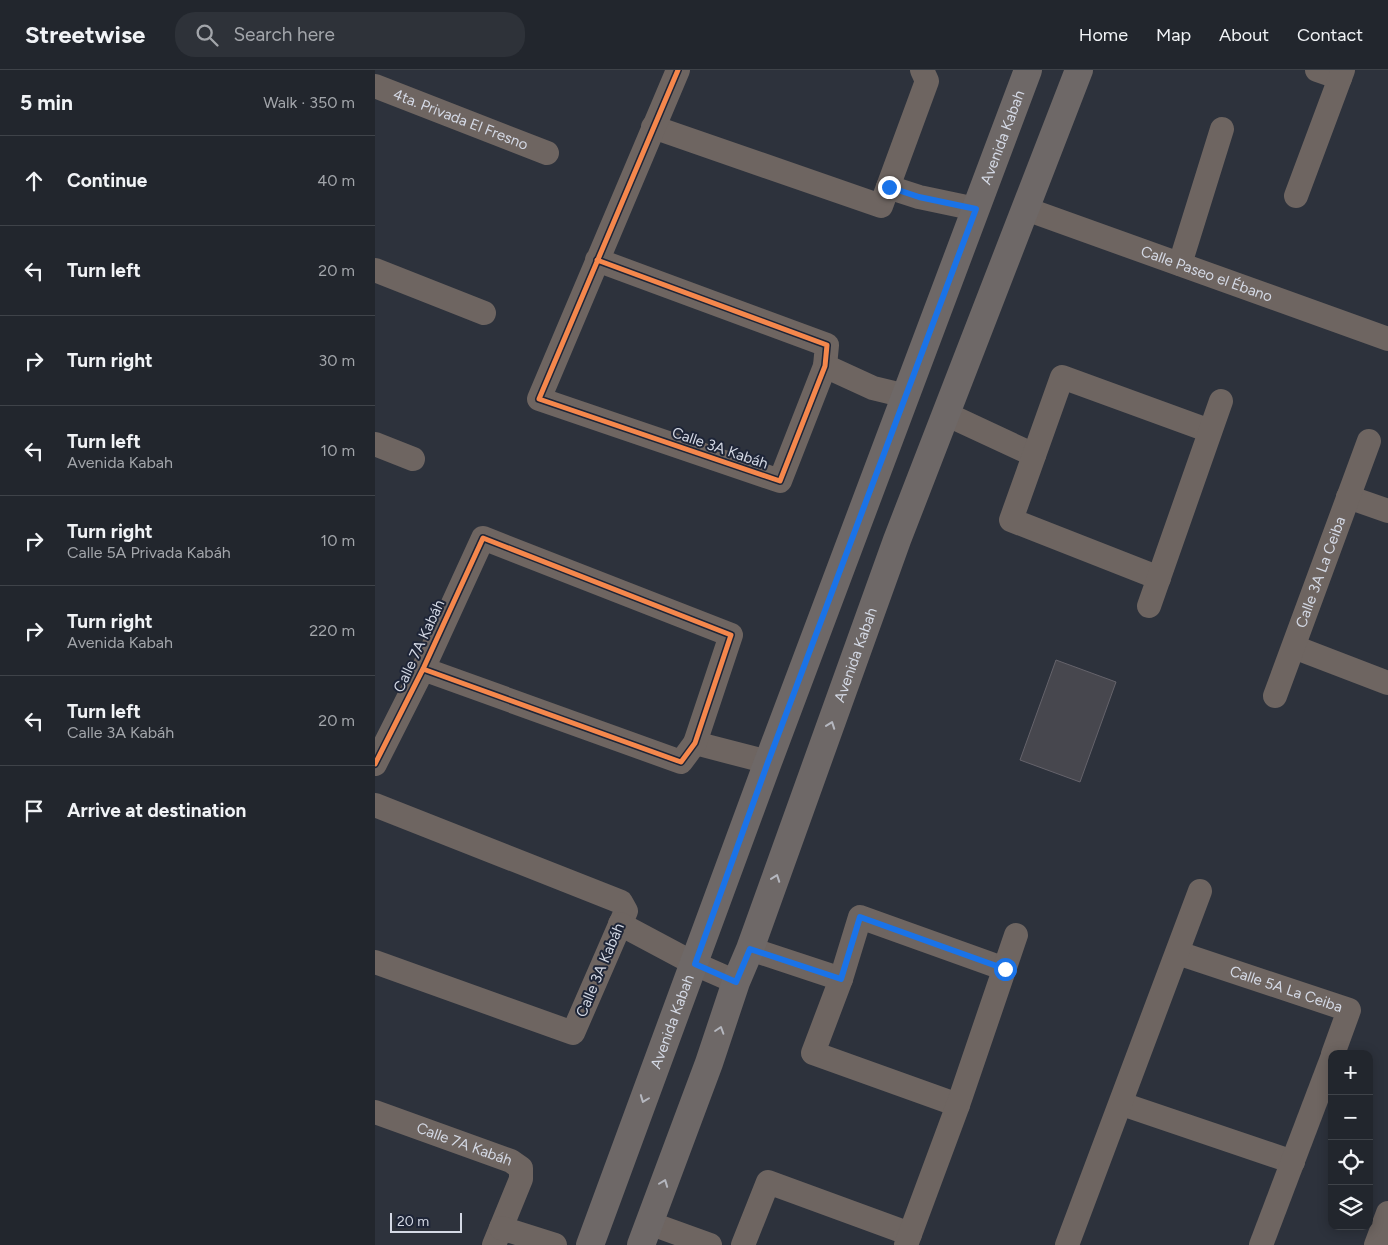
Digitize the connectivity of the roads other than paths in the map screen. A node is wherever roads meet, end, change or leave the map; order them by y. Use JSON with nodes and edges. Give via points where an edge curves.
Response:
{"nodes":[{"id":1,"x":678,"y":70,"type":"edge"},
{"id":2,"x":922,"y":70,"type":"edge"},
{"id":3,"x":1028,"y":70,"type":"edge"},
{"id":4,"x":1079,"y":70,"type":"edge"},
{"id":5,"x":1317,"y":70,"type":"edge"},
{"id":6,"x":1342,"y":74,"type":"edge"},
{"id":7,"x":375,"y":86,"type":"edge"},
{"id":8,"x":653,"y":127,"type":"junction"},
{"id":9,"x":1222,"y":129,"type":"dead end"},
{"id":10,"x":547,"y":153,"type":"dead end"},
{"id":11,"x":889,"y":187,"type":"junction"},
{"id":12,"x":1296,"y":196,"type":"dead end"},
{"id":13,"x":976,"y":209,"type":"junction"},
{"id":14,"x":1026,"y":209,"type":"junction"},
{"id":15,"x":597,"y":260,"type":"junction"},
{"id":16,"x":1180,"y":264,"type":"junction"},
{"id":17,"x":375,"y":270,"type":"edge"},
{"id":18,"x":484,"y":313,"type":"dead end"},
{"id":19,"x":1388,"y":339,"type":"edge"},
{"id":20,"x":825,"y":366,"type":"junction"},
{"id":21,"x":906,"y":396,"type":"junction"},
{"id":22,"x":1221,"y":401,"type":"dead end"},
{"id":23,"x":946,"y":414,"type":"junction"},
{"id":24,"x":1211,"y":431,"type":"junction"},
{"id":25,"x":1369,"y":441,"type":"dead end"},
{"id":26,"x":375,"y":444,"type":"edge"},
{"id":27,"x":1034,"y":455,"type":"junction"},
{"id":28,"x":413,"y":459,"type":"dead end"},
{"id":29,"x":1348,"y":497,"type":"junction"},
{"id":30,"x":1388,"y":511,"type":"edge"},
{"id":31,"x":1159,"y":578,"type":"junction"},
{"id":32,"x":1149,"y":606,"type":"dead end"},
{"id":33,"x":1294,"y":647,"type":"junction"},
{"id":34,"x":423,"y":669,"type":"junction"},
{"id":35,"x":1388,"y":683,"type":"edge"},
{"id":36,"x":1275,"y":696,"type":"dead end"},
{"id":37,"x":695,"y":743,"type":"junction"},
{"id":38,"x":768,"y":762,"type":"junction"},
{"id":39,"x":375,"y":764,"type":"edge"},
{"id":40,"x":375,"y":805,"type":"edge"},
{"id":41,"x":1200,"y":892,"type":"dead end"},
{"id":42,"x":620,"y":924,"type":"junction"},
{"id":43,"x":1016,"y":935,"type":"dead end"},
{"id":44,"x":750,"y":949,"type":"junction"},
{"id":45,"x":1178,"y":953,"type":"junction"},
{"id":46,"x":375,"y":962,"type":"edge"},
{"id":47,"x":695,"y":964,"type":"junction"},
{"id":48,"x":1005,"y":969,"type":"junction"},
{"id":49,"x":841,"y":979,"type":"junction"},
{"id":50,"x":736,"y":982,"type":"junction"},
{"id":51,"x":1334,"y":1050,"type":"edge"},
{"id":52,"x":1328,"y":1069,"type":"edge"},
{"id":53,"x":1121,"y":1104,"type":"junction"},
{"id":54,"x":959,"y":1105,"type":"junction"},
{"id":55,"x":375,"y":1112,"type":"edge"},
{"id":56,"x":1293,"y":1162,"type":"junction"},
{"id":57,"x":1388,"y":1213,"type":"edge"},
{"id":58,"x":645,"y":1234,"type":"edge"},
{"id":59,"x":497,"y":1237,"type":"edge"},
{"id":60,"x":908,"y":1240,"type":"edge"},
{"id":61,"x":555,"y":1245,"type":"edge"},
{"id":62,"x":590,"y":1245,"type":"edge"},
{"id":63,"x":710,"y":1245,"type":"edge"},
{"id":64,"x":743,"y":1245,"type":"edge"},
{"id":65,"x":1067,"y":1245,"type":"edge"},
{"id":66,"x":1261,"y":1245,"type":"edge"},
{"id":67,"x":1376,"y":1245,"type":"edge"}],
"edges":[{"from":1,"to":8,"type":"street","name":"Calle 3A Kabáh"},
{"from":2,"to":11,"type":"street","via":[[927,82]]},
{"from":3,"to":13,"type":"main road","name":"Avenida Kabah"},
{"from":4,"to":14,"type":"main road","name":"Avenida Kabah"},
{"from":5,"to":6,"type":"street"},
{"from":6,"to":12,"type":"street"},
{"from":7,"to":10,"type":"street","name":"4ta. Privada El Fresno"},
{"from":8,"to":11,"type":"street","via":[[881,206]]},
{"from":8,"to":15,"type":"street","name":"Calle 3A Kabáh"},
{"from":9,"to":16,"type":"street"},
{"from":11,"to":13,"type":"street"},
{"from":13,"to":21,"type":"main road","name":"Avenida Kabah"},
{"from":14,"to":16,"type":"street","name":"Calle Paseo el Ébano"},
{"from":14,"to":23,"type":"main road","name":"Avenida Kabah"},
{"from":15,"to":20,"type":"street","name":"Calle 3A Kabáh","via":[[827,345]]},
{"from":15,"to":20,"type":"street","name":"Calle 3A Kabáh","via":[[539,399],[780,482]]},
{"from":16,"to":19,"type":"street","name":"Calle Paseo el Ébano"},
{"from":17,"to":18,"type":"street"},
{"from":20,"to":21,"type":"street","via":[[873,388]]},
{"from":21,"to":38,"type":"main road","name":"Avenida Kabah"},
{"from":22,"to":24,"type":"street"},
{"from":23,"to":27,"type":"street"},
{"from":44,"to":23,"type":"main road","name":"Avenida Kabah","one_way":true,"via":[[897,540]]},
{"from":24,"to":27,"type":"street","via":[[1062,378]]},
{"from":24,"to":31,"type":"street"},
{"from":25,"to":29,"type":"street","name":"Calle 3A La Ceiba"},
{"from":26,"to":28,"type":"street"},
{"from":27,"to":31,"type":"street","via":[[1011,520]]},
{"from":29,"to":30,"type":"street","name":"Calle 3A La Ceiba"},
{"from":29,"to":33,"type":"street","name":"Calle 3A La Ceiba"},
{"from":31,"to":32,"type":"street"},
{"from":33,"to":35,"type":"street","name":"Calle 3A La Ceiba"},
{"from":33,"to":36,"type":"street","name":"Calle 3A La Ceiba"},
{"from":34,"to":37,"type":"street","via":[[681,762]]},
{"from":34,"to":37,"type":"street","name":"Calle 7A Kabáh","via":[[483,538],[731,635]]},
{"from":34,"to":39,"type":"street","name":"Calle 7A Kabáh"},
{"from":37,"to":38,"type":"street"},
{"from":38,"to":47,"type":"main road","name":"Avenida Kabah"},
{"from":40,"to":42,"type":"street","name":"Calle 3A Kabáh","via":[[621,902],[626,911]]},
{"from":41,"to":45,"type":"street"},
{"from":42,"to":46,"type":"street","name":"Calle 3A Kabáh","via":[[573,1033]]},
{"from":42,"to":47,"type":"street"},
{"from":43,"to":48,"type":"street"},
{"from":44,"to":49,"type":"street"},
{"from":44,"to":50,"type":"main road","name":"Avenida Kabah"},
{"from":45,"to":51,"type":"street","name":"Calle 5A La Ceiba","via":[[1349,1010]]},
{"from":45,"to":53,"type":"street"},
{"from":47,"to":50,"type":"street"},
{"from":47,"to":62,"type":"main road","name":"Avenida Kabah","one_way":true},
{"from":48,"to":49,"type":"street","via":[[860,917]]},
{"from":48,"to":54,"type":"street"},
{"from":49,"to":54,"type":"street","via":[[813,1053]]},
{"from":58,"to":50,"type":"main road","name":"Avenida Kabah","one_way":true},
{"from":52,"to":56,"type":"street"},
{"from":53,"to":56,"type":"street"},
{"from":53,"to":65,"type":"street"},
{"from":54,"to":60,"type":"street"},
{"from":55,"to":59,"type":"street","name":"Calle 7A Kabáh","via":[[511,1161],[521,1168],[521,1179]]},
{"from":56,"to":66,"type":"street"},
{"from":57,"to":67,"type":"street"},
{"from":58,"to":63,"type":"street"},
{"from":59,"to":61,"type":"street","name":"Calle 7A Kabáh"},
{"from":60,"to":64,"type":"street","via":[[767,1182]]}]}
